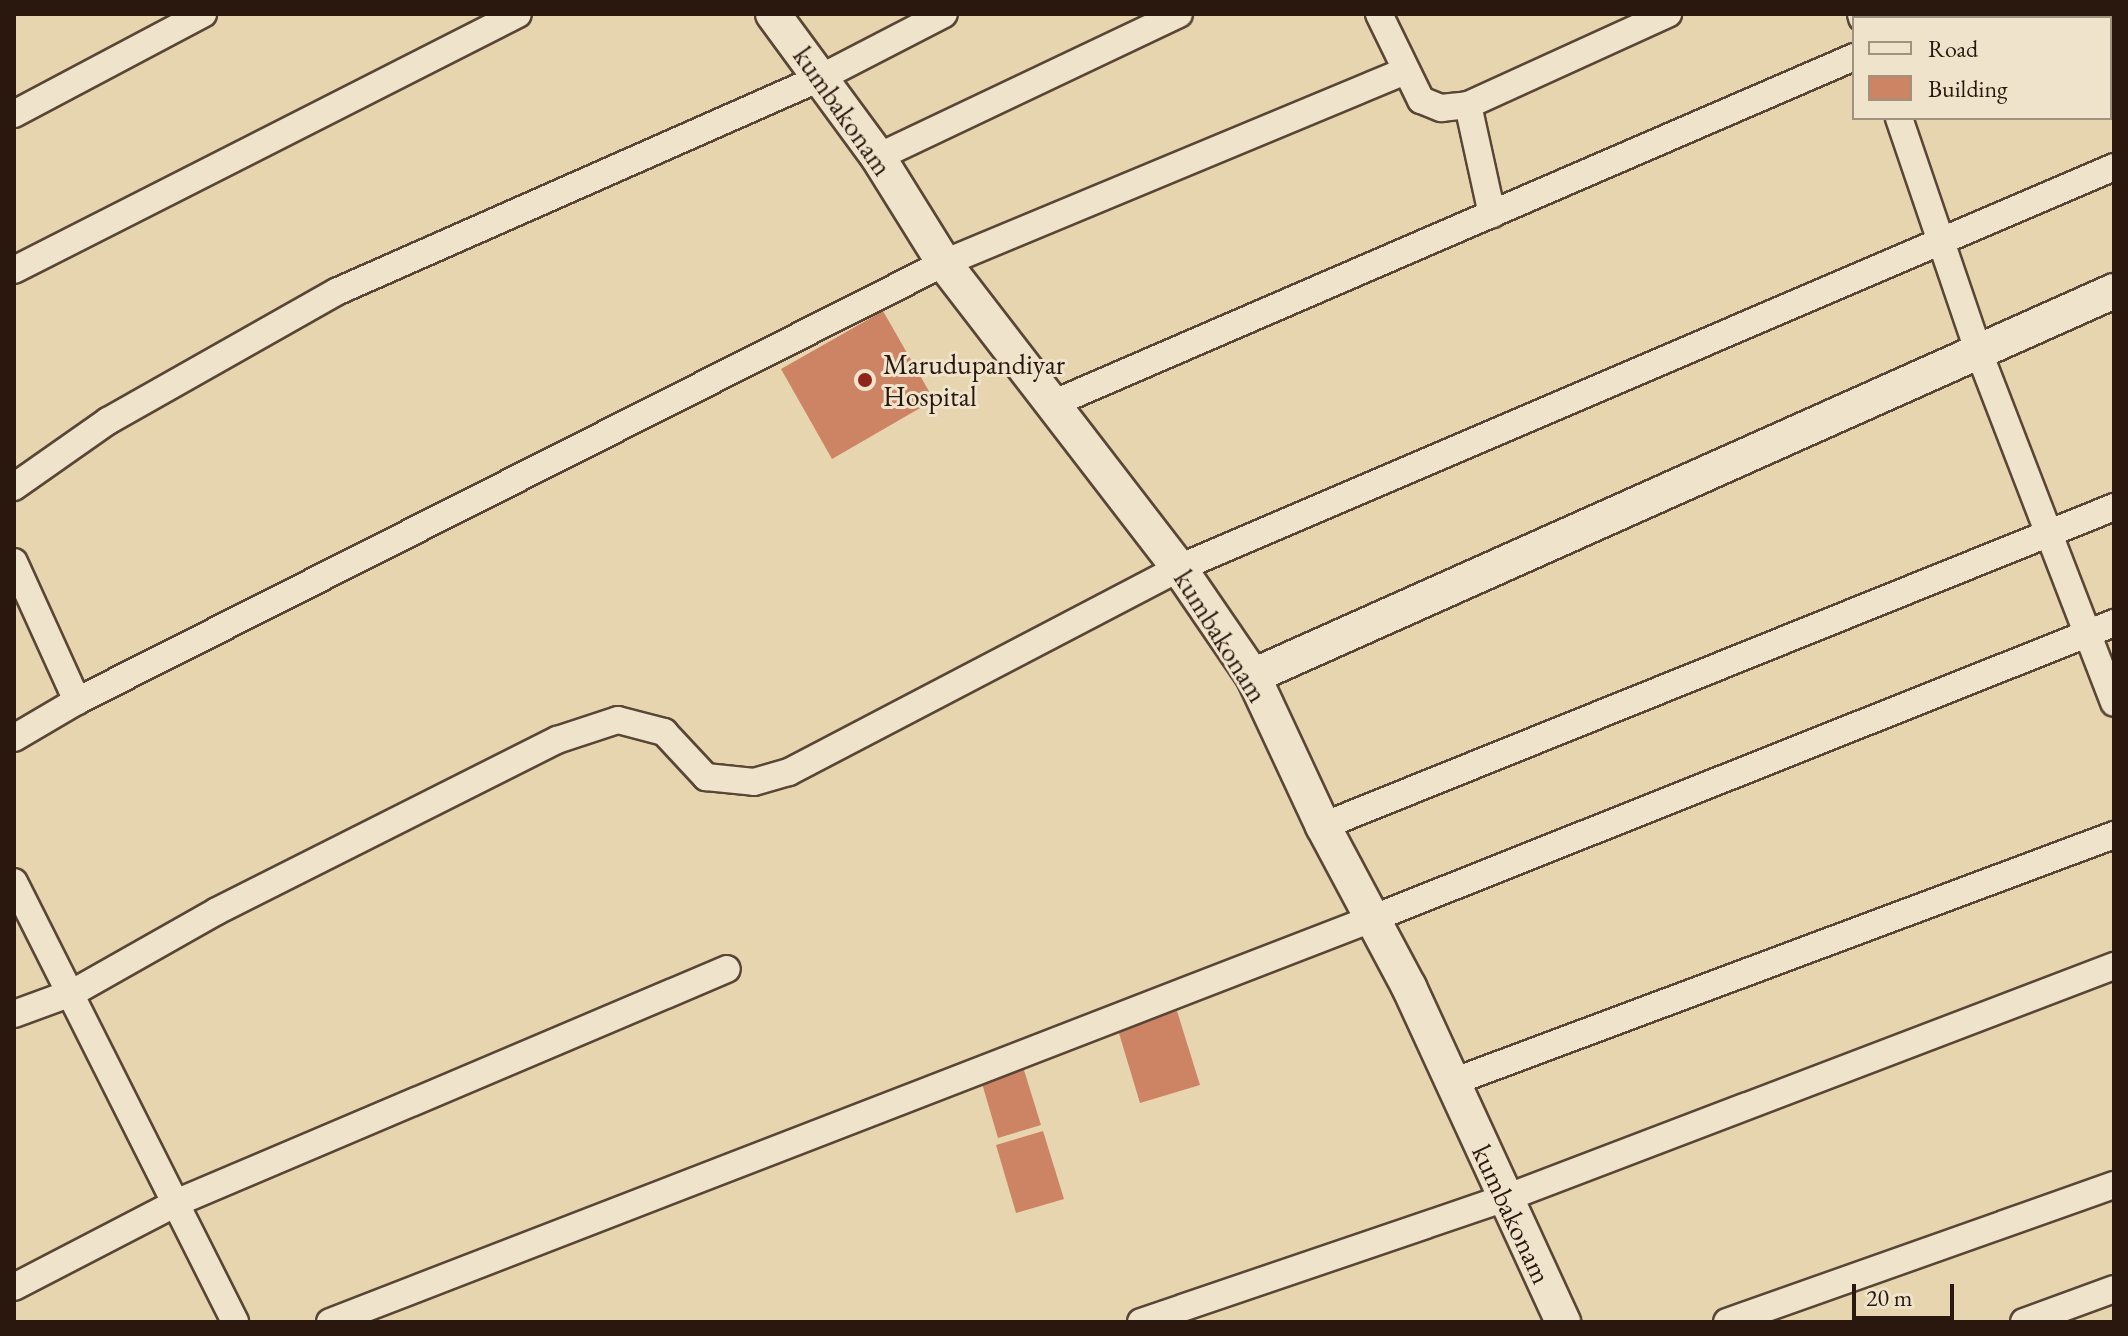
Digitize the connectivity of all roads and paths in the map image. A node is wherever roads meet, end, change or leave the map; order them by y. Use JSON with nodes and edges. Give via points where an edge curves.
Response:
{"nodes":[{"id":1,"x":203,"y":14,"type":"edge"},
{"id":2,"x":518,"y":14,"type":"edge"},
{"id":3,"x":773,"y":14,"type":"edge"},
{"id":4,"x":944,"y":14,"type":"edge"},
{"id":5,"x":1179,"y":14,"type":"edge"},
{"id":6,"x":1379,"y":14,"type":"edge"},
{"id":7,"x":1668,"y":14,"type":"edge"},
{"id":8,"x":1852,"y":58,"type":"edge"},
{"id":9,"x":1403,"y":72,"type":"junction"},
{"id":10,"x":822,"y":77,"type":"junction"},
{"id":11,"x":1468,"y":105,"type":"junction"},
{"id":12,"x":14,"y":114,"type":"edge"},
{"id":13,"x":1900,"y":120,"type":"edge"},
{"id":14,"x":878,"y":157,"type":"junction"},
{"id":15,"x":2114,"y":167,"type":"edge"},
{"id":16,"x":1492,"y":214,"type":"junction"},
{"id":17,"x":1942,"y":241,"type":"junction"},
{"id":18,"x":944,"y":263,"type":"junction"},
{"id":19,"x":14,"y":270,"type":"edge"},
{"id":20,"x":2114,"y":291,"type":"edge"},
{"id":21,"x":1978,"y":350,"type":"junction"},
{"id":22,"x":1050,"y":405,"type":"junction"},
{"id":23,"x":14,"y":487,"type":"edge"},
{"id":24,"x":2114,"y":507,"type":"edge"},
{"id":25,"x":2048,"y":533,"type":"junction"},
{"id":26,"x":14,"y":562,"type":"edge"},
{"id":27,"x":1179,"y":568,"type":"junction"},
{"id":28,"x":2114,"y":623,"type":"edge"},
{"id":29,"x":2085,"y":634,"type":"junction"},
{"id":30,"x":1253,"y":676,"type":"junction"},
{"id":31,"x":77,"y":701,"type":"junction"},
{"id":32,"x":2114,"y":703,"type":"edge"},
{"id":33,"x":14,"y":738,"type":"edge"},
{"id":34,"x":1323,"y":826,"type":"junction"},
{"id":35,"x":2114,"y":835,"type":"edge"},
{"id":36,"x":14,"y":882,"type":"edge"},
{"id":37,"x":1374,"y":918,"type":"junction"},
{"id":38,"x":2114,"y":966,"type":"edge"},
{"id":39,"x":727,"y":969,"type":"dead end"},
{"id":40,"x":74,"y":992,"type":"junction"},
{"id":41,"x":14,"y":1014,"type":"edge"},
{"id":42,"x":1450,"y":1083,"type":"junction"},
{"id":43,"x":2114,"y":1185,"type":"edge"},
{"id":44,"x":1506,"y":1198,"type":"junction"},
{"id":45,"x":178,"y":1202,"type":"junction"},
{"id":46,"x":14,"y":1287,"type":"edge"},
{"id":47,"x":2114,"y":1289,"type":"edge"},
{"id":48,"x":235,"y":1322,"type":"edge"},
{"id":49,"x":330,"y":1322,"type":"edge"},
{"id":50,"x":1141,"y":1322,"type":"edge"},
{"id":51,"x":1563,"y":1322,"type":"edge"},
{"id":52,"x":1727,"y":1322,"type":"edge"},
{"id":53,"x":2024,"y":1322,"type":"edge"}],
"edges":[{"from":1,"to":12,"type":"street"},
{"from":2,"to":19,"type":"street"},
{"from":3,"to":10,"type":"street","name":"kumbakonam"},
{"from":4,"to":10,"type":"street"},
{"from":5,"to":14,"type":"street"},
{"from":6,"to":9,"type":"street"},
{"from":7,"to":11,"type":"street"},
{"from":8,"to":16,"type":"street"},
{"from":9,"to":11,"type":"street","via":[[1421,100],[1441,108]]},
{"from":9,"to":18,"type":"street"},
{"from":10,"to":14,"type":"street","name":"kumbakonam"},
{"from":10,"to":23,"type":"street","via":[[336,292],[108,421]]},
{"from":11,"to":16,"type":"street"},
{"from":13,"to":17,"type":"street"},
{"from":14,"to":18,"type":"street","name":"kumbakonam"},
{"from":15,"to":17,"type":"street"},
{"from":16,"to":22,"type":"street"},
{"from":17,"to":21,"type":"street"},
{"from":17,"to":27,"type":"street"},
{"from":18,"to":22,"type":"street","name":"kumbakonam"},
{"from":18,"to":31,"type":"street"},
{"from":20,"to":21,"type":"street"},
{"from":21,"to":25,"type":"street"},
{"from":21,"to":30,"type":"street"},
{"from":22,"to":27,"type":"street","name":"kumbakonam"},
{"from":24,"to":25,"type":"street"},
{"from":25,"to":29,"type":"street"},
{"from":25,"to":34,"type":"street"},
{"from":26,"to":31,"type":"street"},
{"from":27,"to":30,"type":"street","name":"kumbakonam"},
{"from":27,"to":40,"type":"street","via":[[789,772],[754,782],[706,777],[664,732],[618,720],[557,740],[217,911]]},
{"from":28,"to":29,"type":"street"},
{"from":29,"to":32,"type":"street"},
{"from":29,"to":37,"type":"street"},
{"from":30,"to":34,"type":"street","name":"kumbakonam"},
{"from":31,"to":33,"type":"street"},
{"from":34,"to":37,"type":"street","name":"kumbakonam"},
{"from":35,"to":42,"type":"street"},
{"from":36,"to":40,"type":"street"},
{"from":37,"to":42,"type":"street","name":"kumbakonam"},
{"from":37,"to":49,"type":"street"},
{"from":38,"to":44,"type":"street"},
{"from":39,"to":45,"type":"street"},
{"from":40,"to":41,"type":"street"},
{"from":40,"to":45,"type":"street"},
{"from":42,"to":44,"type":"street","name":"kumbakonam"},
{"from":43,"to":52,"type":"street"},
{"from":44,"to":50,"type":"street"},
{"from":44,"to":51,"type":"street","name":"kumbakonam"},
{"from":45,"to":46,"type":"street"},
{"from":45,"to":48,"type":"street"},
{"from":47,"to":53,"type":"street"}]}
